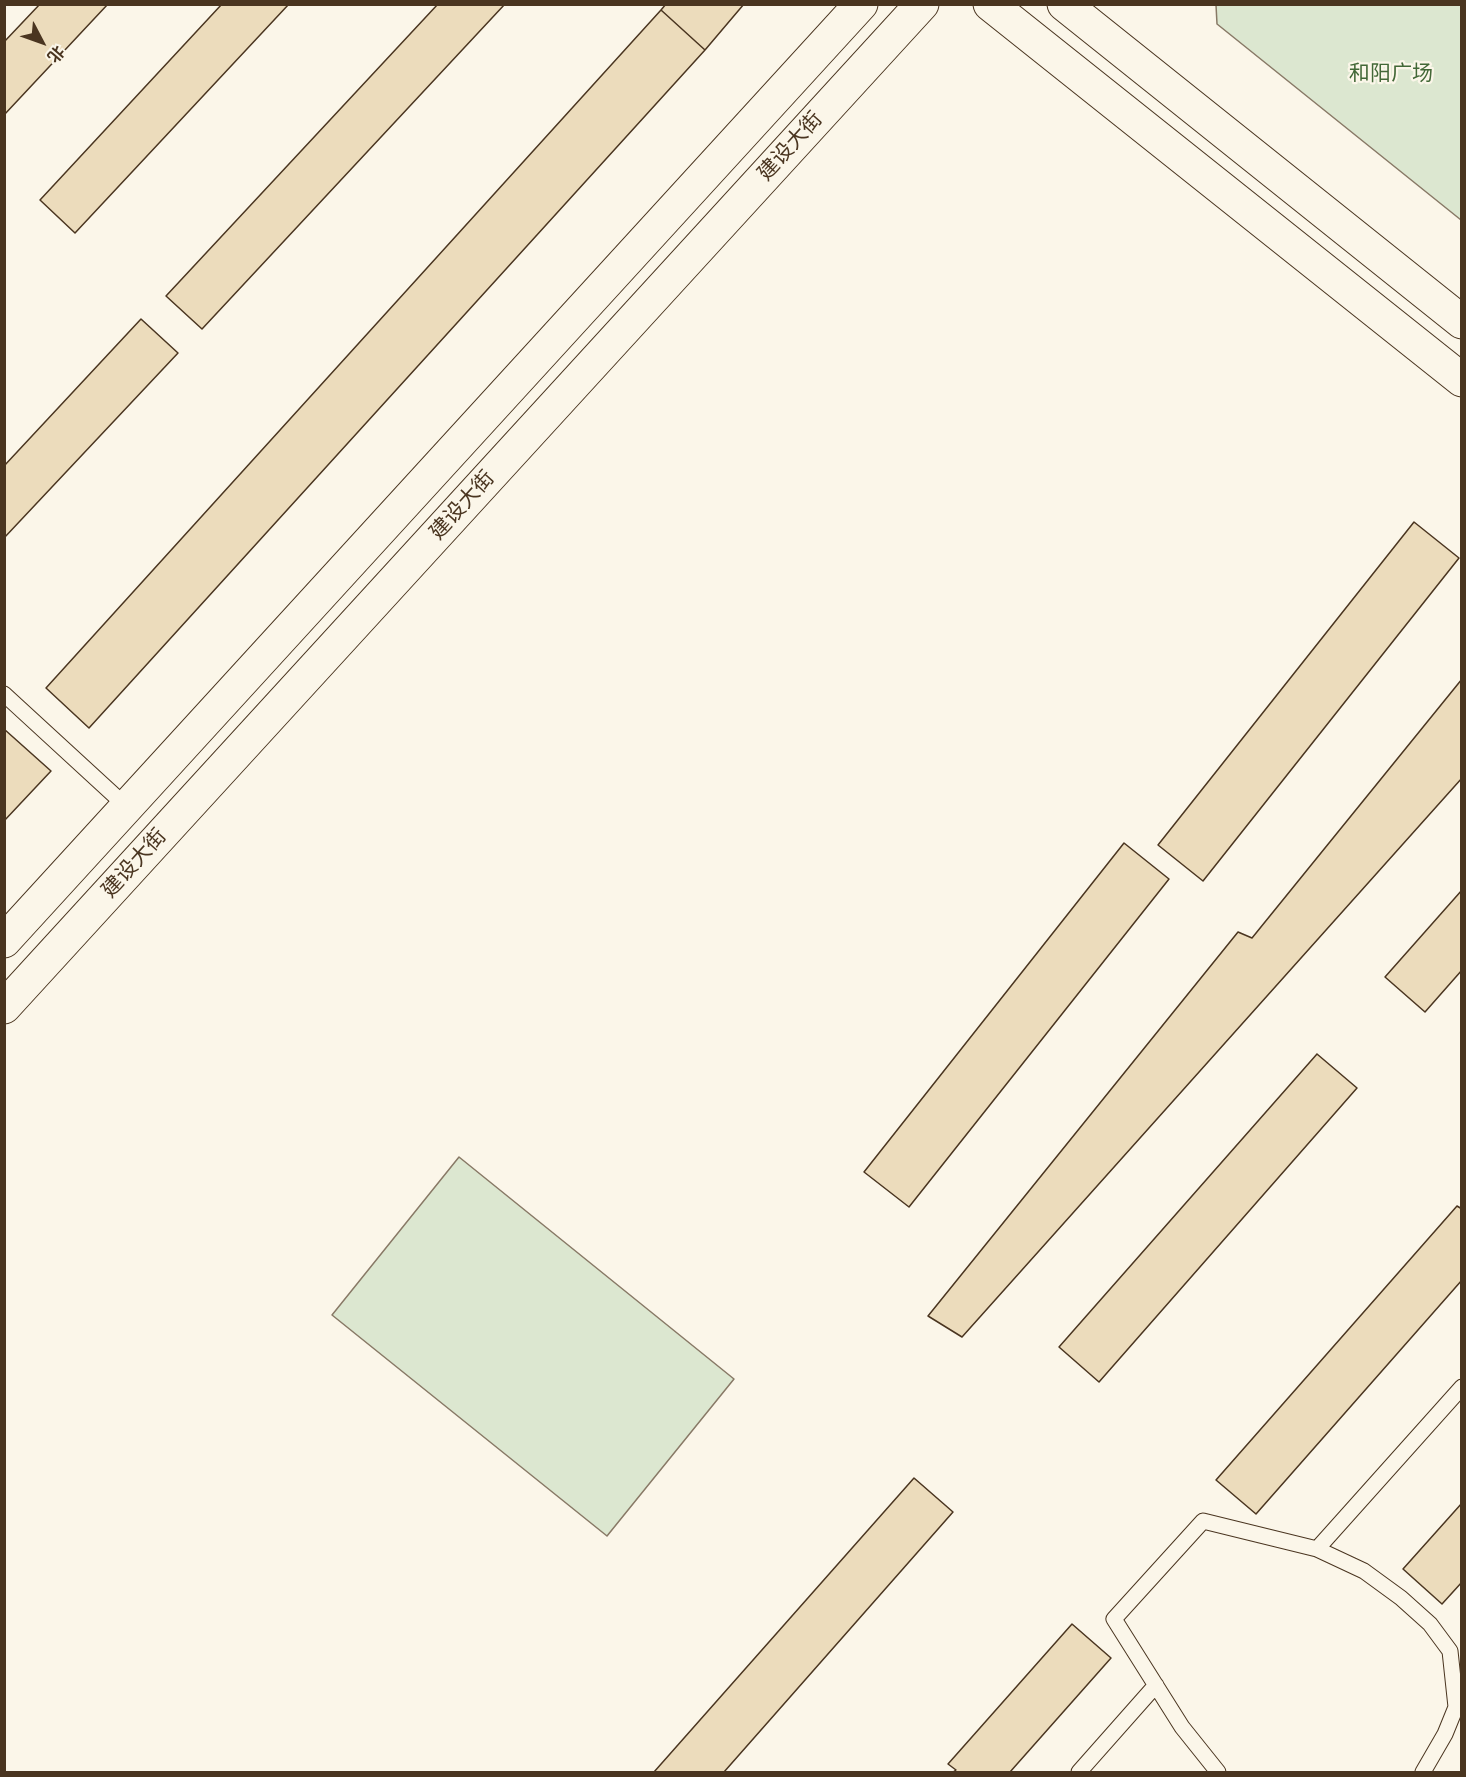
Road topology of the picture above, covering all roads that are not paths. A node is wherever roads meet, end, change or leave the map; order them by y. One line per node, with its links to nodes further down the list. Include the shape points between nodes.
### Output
1 (861, 4): 8 (street, 建设大街)
2 (922, 4): 10 (street, 建设大街)
3 (990, 4): 6 (street)
4 (1064, 4): 5 (street)
5 (1461, 322)
6 (1461, 380)
7 (4, 694): 8 (lane)
8 (127, 807): 9 (street, 建设大街)
9 (4, 941)
10 (4, 1007)
11 (1461, 1388): 12 (lane)
12 (1317, 1549): 13 (lane, via 1203,1521 1114,1619); 16 (lane, via 1364,1571 1401,1599 1430,1624 1450,1652 1456,1707)
13 (1156, 1685): 14 (lane); 15 (lane)
14 (1079, 1773)
15 (1218, 1773)
16 (1423, 1773)

